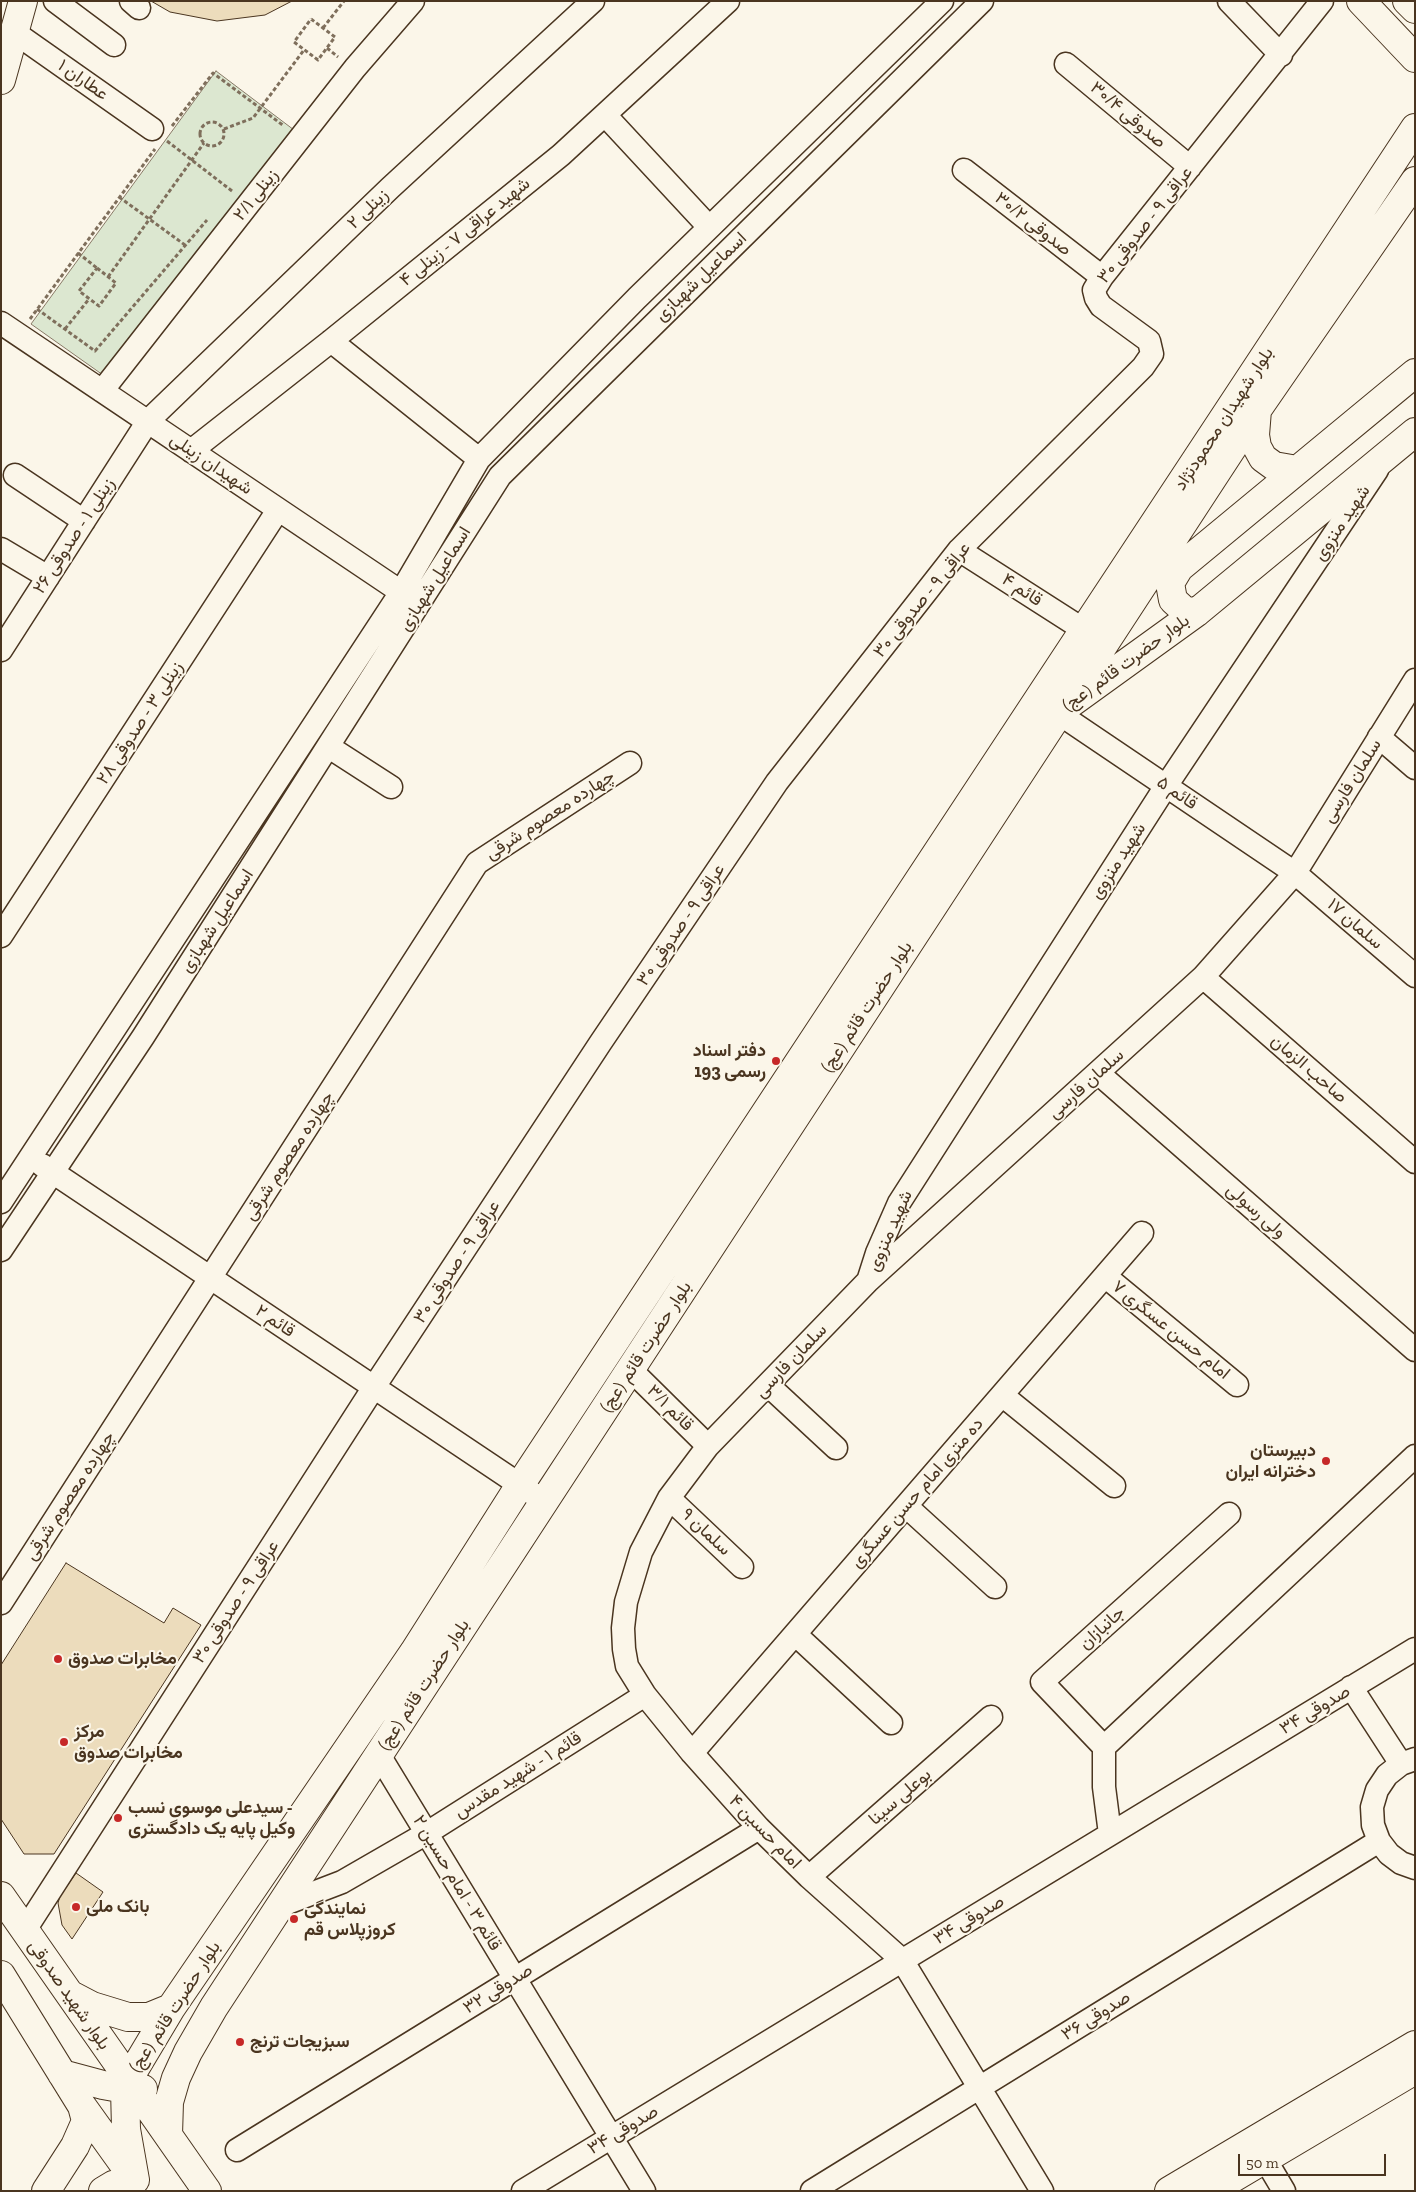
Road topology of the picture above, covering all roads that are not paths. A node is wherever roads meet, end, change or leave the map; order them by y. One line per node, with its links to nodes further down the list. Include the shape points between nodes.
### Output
1 (22, 1): 13 (main road)
2 (55, 1): 14 (street)
3 (413, 1): 30 (street, زینلی ۲/۱, via 355,68)
4 (593, 1): 32 (street, زینلی ۲, via 390,188)
5 (728, 1): 19 (street, شهید عراقی ۷ - زینلی ۴)
6 (942, 1): 25 (street, اسماعیل شهبازی)
7 (982, 1): 45 (street, اسماعیل شهبازی, via 500,476)
8 (1229, 1): 15 (street)
9 (1322, 1): 15 (street, عراقی ۹ - صدوقی ۳۰)
10 (1361, 1): 16 (main road)
11 (1407, 1): 12 (main road)
12 (1415, 9)
13 (14, 32): 18 (main road); 21 (street, عطاران ۱)
14 (114, 45)
15 (1281, 55): 22 (street, عراقی ۹ - صدوقی ۳۰)
16 (1415, 58)
17 (1066, 64): 22 (street, صدوقی ۳۰/۴)
18 (1, 80)
19 (605, 115): 25 (street); 28 (street, شهید عراقی ۷ - زینلی ۴, via 561,155)
20 (1415, 128): 47 (main road, بلوار شهیدان محمودنژاد)
21 (160, 136)
22 (1190, 167): 26 (street, عراقی ۹ - صدوقی ۳۰)
23 (964, 170): 26 (street, صدوقی ۳۰/۲)
24 (1415, 181): 31 (main road, بلوار شهیدان محمودنژاد)
25 (709, 228): 36 (street, اسماعیل شهبازی)
26 (1102, 277): 42 (street, عراقی ۹ - صدوقی ۳۰, via 1094,290 1101,306 1148,341 1152,354 1143,367)
27 (10, 329): 30 (street, شهیدان زینلی)
28 (331, 341): 34 (street, شهید عراقی ۷ - زینلی ۴); 36 (street)
29 (1415, 372): 37 (main road, بلوار حضرت قائم (عج))
30 (102, 391): 32 (street, شهیدان زینلی)
31 (1257, 410): 37 (main road, via 1255,435 1263,458 1274,466); 50 (main road, بلوار شهیدان محمودنژاد)
32 (148, 421): 34 (street, شهیدان زینلی); 40 (street, زینلی ۱ - صدوقی ۲۶)
33 (1415, 432): 35 (main road, بلوار حضرت قائم (عج))
34 (191, 451): 39 (street, شهیدان زینلی)
35 (1389, 453): 46 (main road, بلوار حضرت قائم (عج)); 55 (street, شهید منزوی)
36 (479, 459): 44 (street, اسماعیل شهبازی)
37 (1297, 470): 46 (main road, بلوار حضرت قائم (عج), via 1179,568 1170,583 1173,600 1185,611)
38 (15, 475): 40 (street)
39 (278, 510): 44 (street, شهیدان زینلی); 58 (street, زینلی ۳ - صدوقی ۲۸)
40 (84, 521): 43 (street, زینلی ۱ - صدوقی ۲۶)
41 (1, 549): 43 (street)
42 (960, 550): 47 (street, قائم ۴); 75 (street, عراقی ۹ - صدوقی ۳۰, via 777,782)
43 (48, 577): 48 (street, زینلی ۱ - صدوقی ۲۶)
44 (400, 592): 45 (street, شهیدان زینلی); 62 (street, اسماعیل شهبازی)
45 (420, 604): 52 (street, اسماعیل شهبازی)
46 (1196, 612): 50 (main road, بلوار حضرت قائم (عج))
47 (1084, 630): 50 (main road, بلوار شهیدان محمودنژاد)
48 (5, 636)
49 (1415, 680): 51 (street, سلمان فارسی)
50 (1045, 711): 55 (street, قائم ۵); 72 (main road, بلوار حضرت قائم (عج)); 80 (main road, بلوار حضرت قائم (عج))
51 (1379, 737): 54 (street); 57 (street, سلمان فارسی)
52 (329, 747): 56 (street); 64 (street, اسماعیل شهبازی)
53 (630, 763): 69 (street, چهارده معصوم شرقی, via 477,863)
54 (1415, 768)
55 (1166, 786): 57 (street, قائم ۵); 70 (street, شهید منزوی, via 899,1203)
56 (391, 787)
57 (1295, 873): 59 (street, سلمان ۱۷); 60 (street, سلمان فارسی)
58 (1, 936)
59 (1415, 976)
60 (1203, 977): 61 (street, سلمان فارسی); 63 (street, صاحب الزمان)
61 (1098, 1073): 70 (street, سلمان فارسی); 71 (street, ولی رسولی)
62 (31, 1157): 64 (street, قائم ۲); 65 (street, اسماعیل شهبازی)
63 (1415, 1162)
64 (53, 1172): 67 (street, اسماعیل شهبازی); 69 (street, قائم ۲)
65 (1, 1202)
66 (1142, 1233): 68 (street, ده متری امام حسن عسگری)
67 (1, 1250)
68 (1105, 1276): 73 (street, امام حسن عسگری ۷); 76 (street, ده متری امام حسن عسگری)
69 (210, 1277): 75 (street, قائم ۲); 88 (street, چهارده معصوم شرقی)
70 (868, 1281): 74 (street, سلمان فارسی)
71 (1415, 1350)
72 (631, 1370): 77 (street, قائم ۳/۱); 83 (main road, بلوار حضرت قائم (عج))
73 (1237, 1384)
74 (768, 1385): 77 (street, سلمان فارسی); 78 (street)
75 (374, 1387): 80 (street, قائم ۲); 107 (street, عراقی ۹ - صدوقی ۳۰)
76 (1002, 1395): 81 (street); 84 (street, ده متری امام حسن عسگری)
77 (708, 1446): 82 (street, امام حسین ۴)
78 (836, 1448)
79 (1415, 1456): 95 (street)
80 (520, 1485): 83 (street, قائم ۲); 112 (main road, بلوار حضرت قائم (عج), via 414,1652)
81 (1114, 1486)
82 (670, 1498): 86 (street, سلمان ۹); 92 (street, امام حسین ۴, via 641,1552 626,1602 624,1649 628,1666)
83 (544, 1501): 97 (main road, بلوار حضرت قائم (عج))
84 (906, 1506): 87 (street); 89 (street, ده متری امام حسن عسگری)
85 (1229, 1514): 95 (street, جانبازان, via 1042,1682)
86 (742, 1566)
87 (995, 1587)
88 (1, 1603)
89 (795, 1634): 94 (street); 96 (street, ده متری امام حسن عسگری)
90 (1415, 1649): 91 (street, صدوقی ۳۴)
91 (1351, 1687): 98 (street); 101 (street, صدوقی ۳۴)
92 (646, 1695): 96 (street, امام حسین ۴); 100 (street, قائم ۱ - شهید مقدس)
93 (991, 1717): 104 (street, بوعلی سینا)
94 (891, 1724)
95 (1104, 1747): 101 (street, via 1104,1787)
96 (692, 1753): 99 (street, امام حسین ۴)
97 (379, 1754): 100 (street, قائم ۳ - امام حسین ۲); 106 (main road, بلوار حضرت قائم (عج))
98 (1408, 1761): 102 (street, via 1387,1775 1377,1790 1372,1807 1373,1825)
99 (759, 1828): 104 (street, امام حسین ۴); 110 (street, صدوقی ۳۲)
100 (427, 1833): 106 (street, قائم ۱ - شهید مقدس, via 342,1882); 110 (street, قائم ۳ - امام حسین ۲)
101 (1110, 1834): 108 (street, صدوقی ۳۴)
102 (1379, 1842): 103 (street, via 1389,1854); 118 (street, صدوقی ۳۶)
103 (1415, 1868)
104 (809, 1877): 108 (street, امام حسین ۴)
105 (1, 1896): 107 (main road, بلوار شهید صدوقی)
106 (282, 1905): 116 (main road, بلوار حضرت قائم (عج), via 214,2007)
107 (25, 1930): 111 (main road, بلوار شهید صدوقی)
108 (902, 1960): 118 (street, امام حسین ۴); 121 (street, صدوقی ۳۴)
109 (1, 1975): 115 (main road)
110 (514, 1978): 121 (street, قائم ۳ - امام حسین ۲); 122 (street, صدوقی ۳۲)
111 (70, 1995): 112 (main road, via 128,2017 149,2017); 117 (main road, بلوار شهید صدوقی)
112 (171, 2008): 117 (main road, بلوار حضرت قائم (عج))
113 (1415, 2045): 132 (main road)
114 (1415, 2070): 123 (main road)
115 (62, 2074): 117 (main road); 119 (main road)
116 (176, 2078): 117 (main road, via 154,2087); 120 (main road, بلوار حضرت قائم (عج), via 169,2102)
117 (130, 2086): 120 (main road, بلوار شهید صدوقی); 124 (main road, via 126,2129)
118 (981, 2087): 130 (street, صدوقی ۳۶); 131 (street, امام حسین ۴)
119 (82, 2106): 124 (main road); 125 (main road, via 86,2121 75,2146)
120 (168, 2134): 127 (main road, بلوار شهید صدوقی)
121 (612, 2137): 128 (street, صدوقی ۳۴); 129 (street, قائم ۳ - امام حسین ۲)
122 (237, 2150)
123 (1265, 2159): 133 (main road); 134 (street)
124 (139, 2185): 126 (main road, via 113,2185)
125 (46, 2191)
126 (103, 2191)
127 (207, 2191)
128 (523, 2191)
129 (644, 2191)
130 (812, 2191)
131 (1042, 2191)
132 (1169, 2191)
133 (1211, 2191)
134 (1284, 2191)

